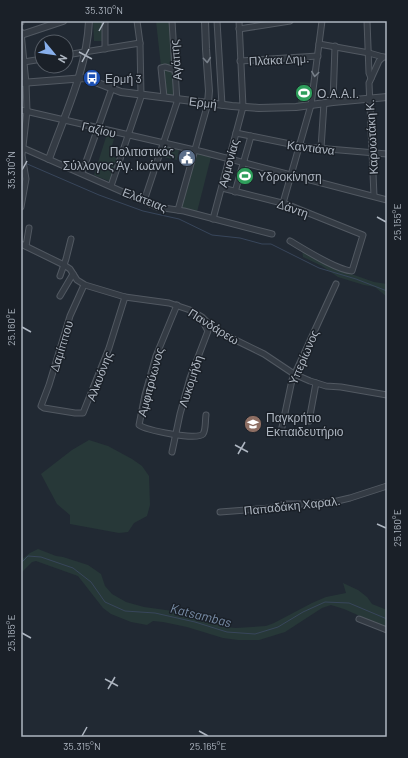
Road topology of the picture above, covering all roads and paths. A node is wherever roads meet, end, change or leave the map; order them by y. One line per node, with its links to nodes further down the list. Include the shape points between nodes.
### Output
1 (63, 21): 14 (street)
2 (89, 21): 19 (street)
3 (105, 21): 18 (street)
4 (137, 21): 15 (street)
5 (172, 21): 27 (street, Αγάπης)
6 (205, 21): 38 (street, one-way to 38)
7 (217, 21): 40 (street)
8 (239, 21): 13 (street, Αρμονίας)
9 (290, 21): 12 (street)
10 (322, 21): 16 (street)
11 (368, 21): 20 (street, Καρυωτάκη Κ.)
12 (282, 22): 13 (street)
13 (239, 29): 25 (street, Αρμονίας)
14 (21, 34): 26 (street)
15 (140, 44): 18 (street); 32 (street)
16 (319, 44): 17 (street); 22 (street)
17 (335, 46): 20 (street); 37 (street)
18 (105, 49): 19 (street)
19 (86, 52): 21 (street); 28 (street)
20 (369, 53): 23 (street); 29 (street, Καρυωτάκη Κ.)
21 (74, 54)
22 (318, 56): 25 (street, Πλάκα Δημ.); 41 (street, one-way to 41)
23 (385, 57): 29 (street, Καρυωτάκη Κ., via 378,62)
24 (34, 60): 26 (street)
25 (240, 61): 42 (street, Αρμονίας)
26 (24, 62): 30 (street)
27 (176, 70): 34 (street, via 162,67); 36 (street, Αγάπης)
28 (78, 78): 30 (street, Ερμή); 31 (street, Ερμή); 45 (street)
29 (371, 78): 35 (street, Καρυωτάκη Κ.)
30 (23, 83): 44 (street)
31 (112, 88): 32 (street, Ερμή, via 120,92); 46 (street)
32 (141, 95): 34 (street, Ερμή); 48 (street)
33 (387, 97): 35 (street, Ερμή)
34 (164, 98): 36 (street, Ερμή)
35 (370, 98): 37 (street, Ερμή); 55 (street, Καρυωτάκη Κ.)
36 (178, 99): 38 (street, Ερμή); 50 (street)
37 (333, 102): 39 (street, Ερμή)
38 (208, 103): 40 (street, Ερμή); 54 (street)
39 (324, 103): 41 (street, Ερμή); 53 (street)
40 (222, 105): 42 (street, Ερμή)
41 (311, 105): 42 (street, Ερμή, via 285,108); 52 (street)
42 (243, 107): 47 (street, Αρμονίας)
43 (21, 110): 44 (street, Γαζίου)
44 (27, 110): 45 (street, Γαζίου); 51 (street)
45 (63, 120): 46 (street, Γαζίου); 57 (street)
46 (98, 128): 48 (street, Γαζίου); 61 (street)
47 (236, 133): 49 (street, Καντιάνα); 58 (street, Αρμονίας)
48 (128, 136): 50 (street, Γαζίου); 64 (street)
49 (251, 136): 52 (street, Καντιάνα); 59 (street)
50 (164, 143): 54 (street, Γαζίου); 69 (street)
51 (22, 145): 57 (street, Ελάτειας); 60 (street)
52 (300, 146): 53 (street, Καντιάνα); 62 (street)
53 (321, 148): 55 (street, Καντιάνα)
54 (195, 151): 58 (street, Γαζίου); 72 (street)
55 (372, 153): 56 (street, Καντιάνα); 67 (street, Καρυωτάκη Κ.)
56 (387, 154)
57 (49, 159): 61 (street, Ελάτειας)
58 (229, 159): 59 (street, Γαζίου); 65 (street, Αρμονίας)
59 (244, 162): 62 (street, Γαζίου); 66 (street)
60 (22, 168): 63 (street, via 26,178)
61 (82, 173): 64 (street, Ελάτειας)
62 (291, 174): 67 (street, Γαζίου); 70 (street)
63 (23, 184): 71 (street)
64 (111, 186): 69 (street, Ελάτειας)
65 (222, 188): 66 (street, Δάντη); 73 (street, Αρμονίας)
66 (235, 192): 70 (street, Δάντη)
67 (374, 196): 68 (street, Γαζίου)
68 (387, 200)
69 (144, 201): 72 (street, Ελάτειας, via 160,208)
70 (283, 203): 77 (street, Δάντη, via 363,235 352,271 339,267)
71 (21, 207)
72 (178, 210): 73 (street, Ελάτειας)
73 (214, 219): 75 (street, Ελάτειας)
74 (28, 228): 78 (street)
75 (272, 234)
76 (71, 238): 79 (street)
77 (290, 241)
78 (24, 245): 79 (street, Πανδάρεω)
79 (64, 265): 80 (street, Πανδάρεω); 81 (street)
80 (73, 274): 83 (street, Πανδάρεω); 84 (street)
81 (60, 276)
82 (336, 284): 88 (street, Υπερίωνος)
83 (84, 285): 85 (street, Πανδάρεω); 91 (street, Δαμίππου, via 71,313)
84 (60, 296)
85 (125, 297): 86 (street, Πανδάρεω); 91 (street, Αλκυόνης, via 110,348 84,413)
86 (177, 305): 87 (street, Πανδάρεω); 95 (street, Αμφιτρύωνος, via 156,356 139,423 141,426)
87 (198, 315): 88 (street, Πανδάρεω, via 215,330 264,354); 95 (street, Λυκομήδη, via 208,331 190,378)
88 (294, 374): 89 (street, Πανδάρεω); 94 (street, Υπερίωνος)
89 (316, 383): 90 (street, Πανδάρεω); 93 (street)
90 (387, 395)
91 (42, 407)
92 (206, 415): 95 (street, via 202,435 190,437)
93 (309, 422)
94 (281, 432)
95 (176, 434): 96 (street, Λυκομήδη)
96 (172, 452)
97 (387, 486): 98 (street, Παπαδάκη Χαραλ., via 333,502 286,504 271,508)
98 (220, 512)
99 (359, 619): 100 (street)
100 (387, 630)

